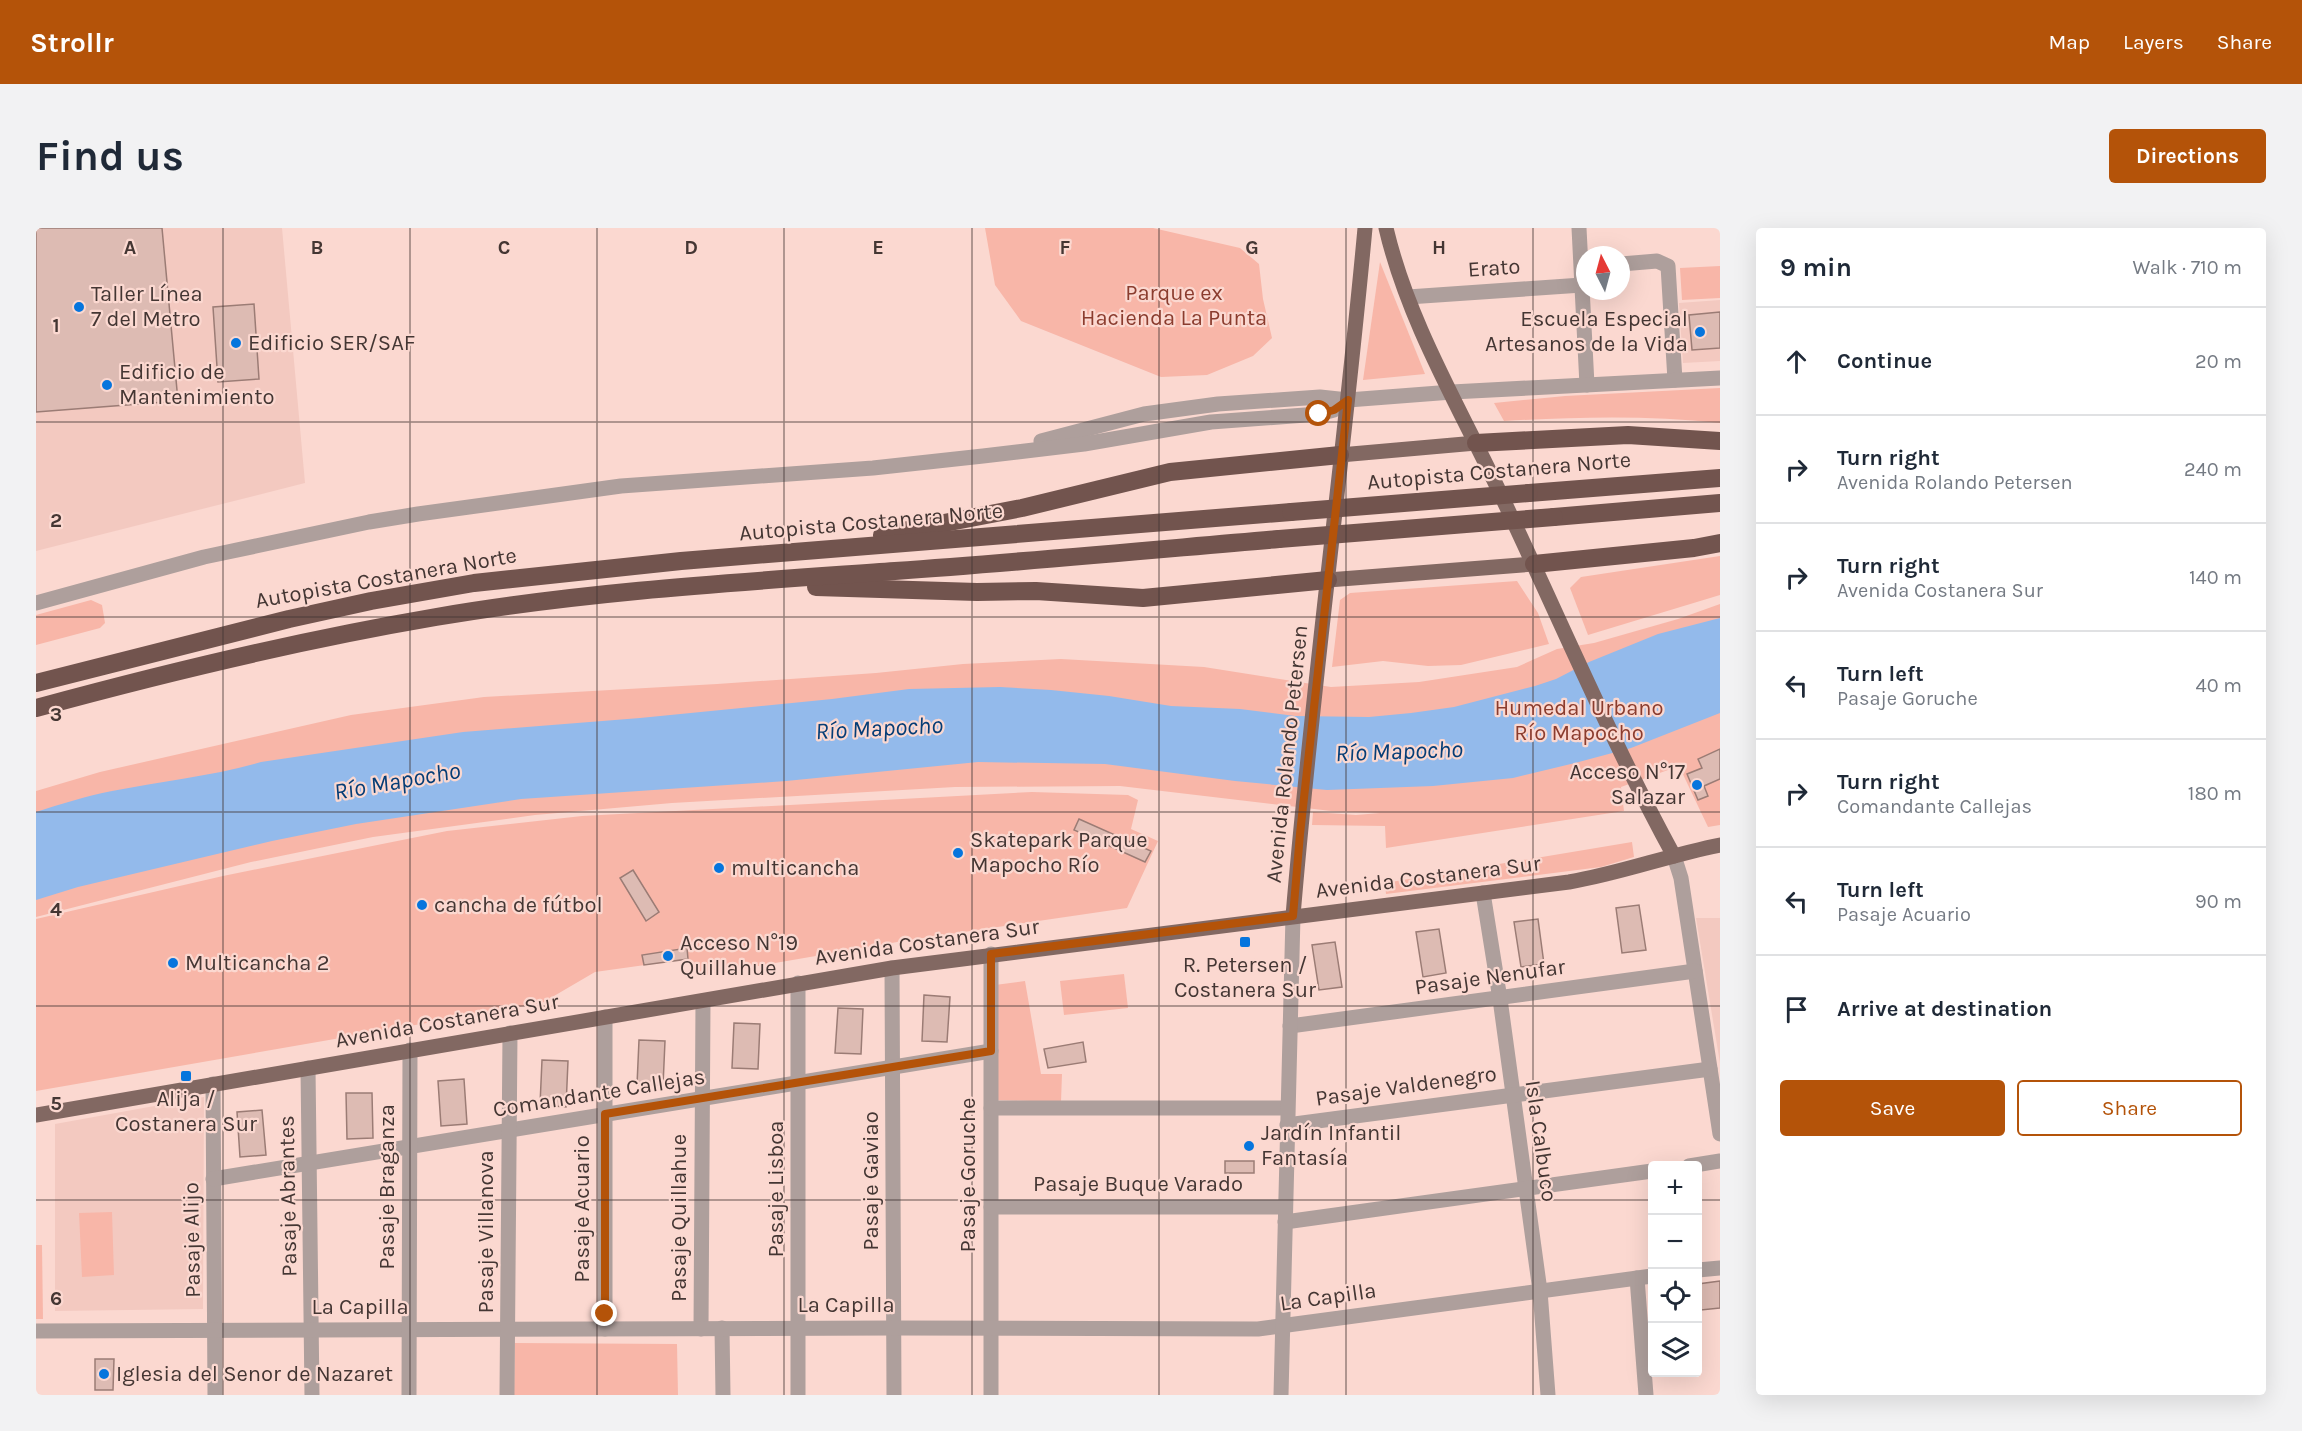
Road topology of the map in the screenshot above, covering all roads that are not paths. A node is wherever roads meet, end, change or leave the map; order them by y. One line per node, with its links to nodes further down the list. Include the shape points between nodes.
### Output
1 (1365, 228): 13 (main road, Avenida Rolando Petersen)
2 (1386, 228): 7 (main road)
3 (1579, 228): 4 (street)
4 (1581, 246)
5 (1630, 263): 10 (street, via 1666,264)
6 (1576, 285): 7 (street, Erato)
7 (1408, 297): 12 (main road)
8 (1583, 300): 11 (street)
9 (1720, 378): 10 (street)
10 (1675, 380): 11 (street)
11 (1587, 385): 12 (street)
12 (1452, 392): 13 (street); 15 (main road)
13 (1348, 400): 16 (main road, Avenida Rolando Petersen); 24 (street, via 1319,414 1211,422 1084,444 873,468 621,486 379,520 204,557)
14 (1720, 441): 15 (highway, via 1628,435)
15 (1476, 443): 16 (main road); 21 (main road)
16 (1340, 454): 20 (highway, via 1170,472 977,517); 22 (main road, Avenida Rolando Petersen)
17 (1720, 478): 20 (highway, Autopista Costanera Norte, bridge)
18 (1720, 503): 23 (highway, Autopista Costanera Norte, bridge)
19 (1720, 543): 21 (highway)
20 (765, 555): 25 (highway, Autopista Costanera Norte, via 541,575 422,592 278,621)
21 (1534, 564): 22 (main road); 28 (main road)
22 (1328, 580): 23 (highway, via 1143,598); 30 (main road, Avenida Rolando Petersen)
23 (749, 581): 26 (highway, Autopista Costanera Norte, via 436,616 299,643)
24 (36, 603)
25 (36, 683)
26 (36, 708)
27 (1720, 845): 28 (main road, Avenida Costanera Sur)
28 (1674, 856): 29 (main road, Avenida Costanera Sur, via 1593,878); 33 (street)
29 (1483, 893): 30 (main road, Avenida Costanera Sur); 35 (street, Isla Calbuco)
30 (1293, 916): 31 (main road, Avenida Costanera Sur); 38 (street, Avenida Rolando Petersen)
31 (991, 954): 32 (main road, Avenida Costanera Sur); 41 (street, Pasaje Goruche)
32 (892, 968): 34 (main road, Avenida Costanera Sur); 42 (street, Pasaje Gaviao)
33 (1695, 971): 35 (street, Pasaje Nenufar); 44 (street)
34 (798, 984): 36 (main road, Avenida Costanera Sur); 45 (street, Pasaje Lisboa)
35 (1500, 999): 38 (street, Pasaje Nenufar); 47 (street, Isla Calbuco)
36 (703, 1000): 37 (main road, Avenida Costanera Sur); 48 (street, Pasaje Quillahue)
37 (605, 1017): 39 (main road, Avenida Costanera Sur); 51 (street, Pasaje Acuario)
38 (1290, 1026): 50 (street, Avenida Rolando Petersen)
39 (510, 1033): 40 (main road, Avenida Costanera Sur); 54 (street, Pasaje Villanova)
40 (410, 1050): 43 (main road, Avenida Costanera Sur); 56 (street, Pasaje Braganza)
41 (991, 1051): 42 (street, Comandante Callejas); 49 (street, Pasaje Goruche)
42 (894, 1067): 45 (street, Comandante Callejas); 73 (street, Pasaje Gaviao)
43 (308, 1068): 46 (main road, Avenida Costanera Sur); 58 (street, Pasaje Abrantes)
44 (1710, 1069): 47 (street, Pasaje Valdenegro); 55 (street)
45 (799, 1083): 48 (street, Comandante Callejas); 72 (street, Pasaje Lisboa)
46 (213, 1084): 52 (main road, Avenida Costanera Sur); 61 (street, Pasaje Alijo)
47 (1512, 1095): 53 (street, Pasaje Valdenegro); 62 (street, Isla Calbuco)
48 (702, 1099): 51 (street, Comandante Callejas); 77 (street, Pasaje Quillahue)
49 (991, 1108): 50 (street, Pasaje Valdenegro); 63 (street, Pasaje Goruche)
50 (1287, 1108): 53 (street, Avenida Rolando Petersen)
51 (605, 1114): 54 (street, Comandante Callejas); 76 (street, Pasaje Acuario)
52 (36, 1115)
53 (1287, 1125): 64 (street, Avenida Rolando Petersen)
54 (509, 1130): 56 (street, Comandante Callejas); 75 (street, Pasaje Villanova)
55 (1720, 1134)
56 (409, 1147): 58 (street, Comandante Callejas); 80 (street, Pasaje Braganza)
57 (1720, 1161): 59 (street)
58 (311, 1163): 61 (street, Comandante Callejas); 79 (street, Pasaje Abrantes)
59 (1702, 1164)
60 (1648, 1172): 62 (street, Pasaje Buque Varado)
61 (213, 1179): 78 (street, Pasaje Alijo)
62 (1525, 1189): 64 (street, Pasaje Buque Varado); 69 (street, Isla Calbuco)
63 (991, 1207): 64 (street, Pasaje Buque Varado); 74 (street, Pasaje Goruche)
64 (1285, 1215): 70 (street, Avenida Rolando Petersen)
65 (1720, 1268): 66 (street)
66 (1702, 1270)
67 (1648, 1277): 68 (street, La Capilla)
68 (1637, 1278): 69 (street, La Capilla); 92 (street)
69 (1540, 1291): 70 (street, La Capilla); 91 (street, Isla Calbuco)
70 (1283, 1326): 74 (street, La Capilla); 90 (street, Avenida Rolando Petersen)
71 (722, 1328): 72 (street, La Capilla); 77 (street, La Capilla); 86 (street)
72 (798, 1328): 73 (street, La Capilla); 87 (street, Pasaje Lisboa)
73 (894, 1328): 74 (street, La Capilla); 88 (street, Pasaje Gaviao)
74 (991, 1328): 89 (street, Pasaje Goruche)
75 (508, 1329): 76 (street, La Capilla); 80 (street, La Capilla); 85 (street, Pasaje Villanova)
76 (605, 1329): 77 (street, La Capilla)
77 (701, 1329)
78 (215, 1330): 79 (street, La Capilla); 81 (street, La Capilla); 82 (street, Pasaje Alijo)
79 (312, 1330): 80 (street, La Capilla); 83 (street, Pasaje Abrantes)
80 (409, 1330): 84 (street, Pasaje Braganza)
81 (36, 1331)
82 (215, 1395)
83 (312, 1395)
84 (409, 1395)
85 (507, 1395)
86 (723, 1395)
87 (798, 1395)
88 (894, 1395)
89 (991, 1395)
90 (1281, 1395)
91 (1548, 1395)
92 (1646, 1395)

